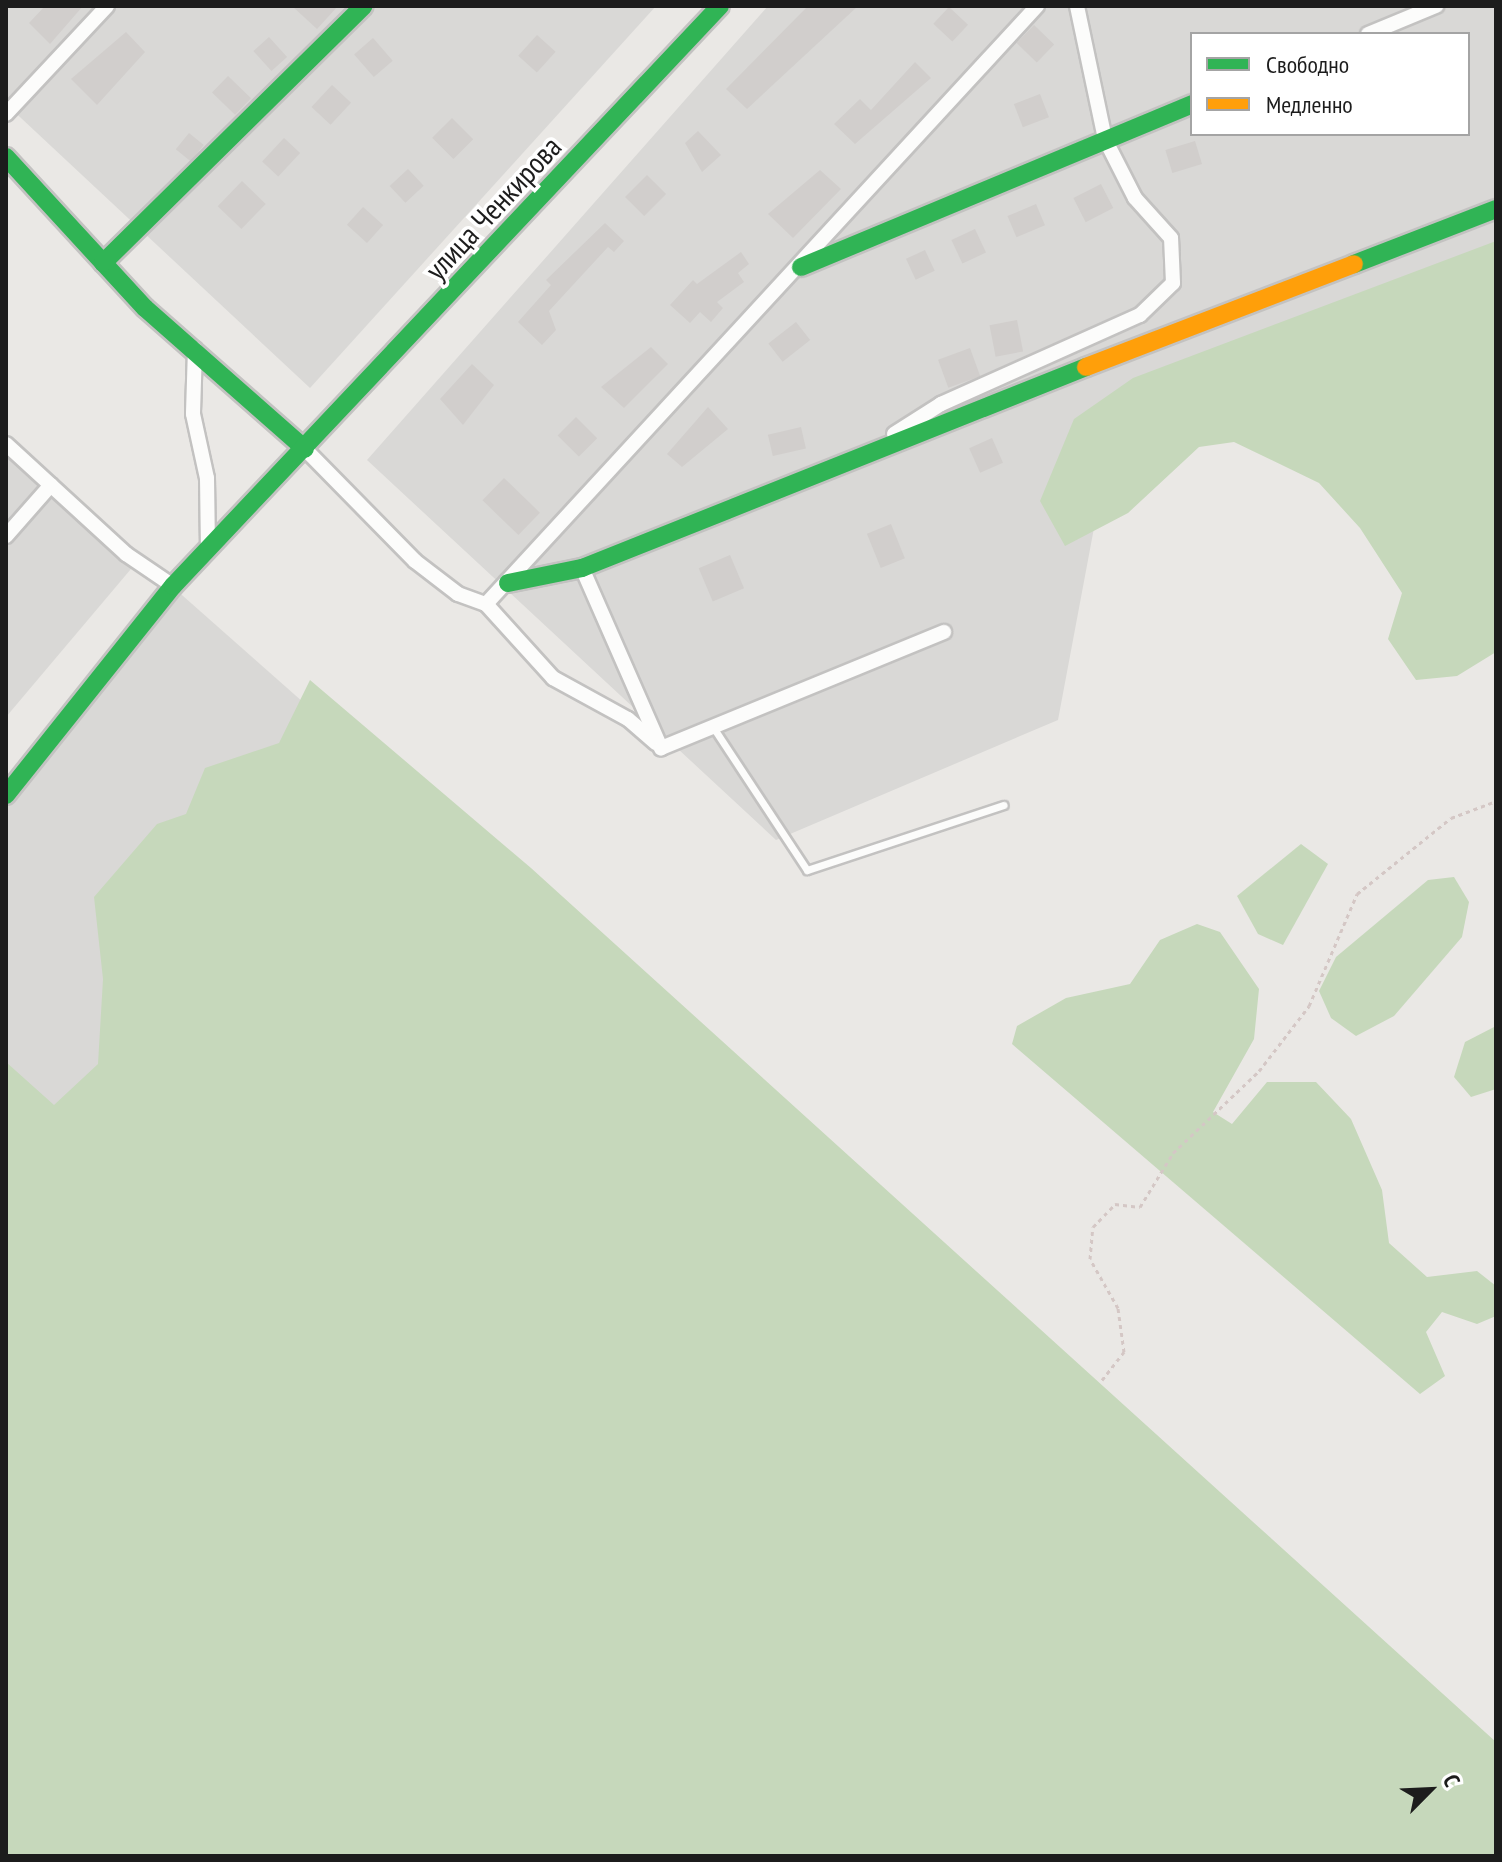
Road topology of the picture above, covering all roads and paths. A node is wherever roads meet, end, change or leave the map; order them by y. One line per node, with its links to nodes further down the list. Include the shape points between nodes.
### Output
1 (107, 6): 9 (street)
2 (364, 6): 13 (street)
3 (720, 6): 17 (street, улица Ченкирова)
4 (1037, 6): 14 (street)
5 (1077, 6): 10 (street)
6 (1436, 6): 7 (street)
7 (1373, 32)
8 (1190, 105): 10 (street)
9 (6, 114)
10 (1105, 139): 14 (street); 18 (street, via 1135,198 1171,238 1173,283 1161,301 941,404)
11 (6, 157): 13 (street)
12 (1496, 209): 18 (street)
13 (103, 263): 15 (street)
14 (801, 267): 23 (street)
15 (195, 349): 17 (street); 21 (street, via 193,414 207,478)
16 (6, 444): 19 (street)
17 (305, 449): 21 (street, улица Ченкирова); 25 (street, via 415,561 458,594)
18 (866, 451): 22 (street)
19 (51, 485): 20 (street); 24 (street)
20 (6, 536)
21 (208, 549): 24 (street, улица Ченкирова)
22 (582, 568): 23 (street); 28 (street)
23 (508, 583): 25 (street)
24 (173, 586): 29 (street, улица Ченкирова)
25 (486, 604): 28 (street, via 553,678 628,719)
26 (944, 632): 27 (street)
27 (713, 727): 28 (street); 31 (lane, via 807,870)
28 (661, 748)
29 (6, 795)
30 (1496, 801): 32 (path, via 1451,818 1357,894 1309,1006 1259,1071 1173,1153 1140,1207 1115,1204 1093,1227 1090,1259 1118,1308 1124,1352)
31 (1004, 805)
32 (1102, 1380)

